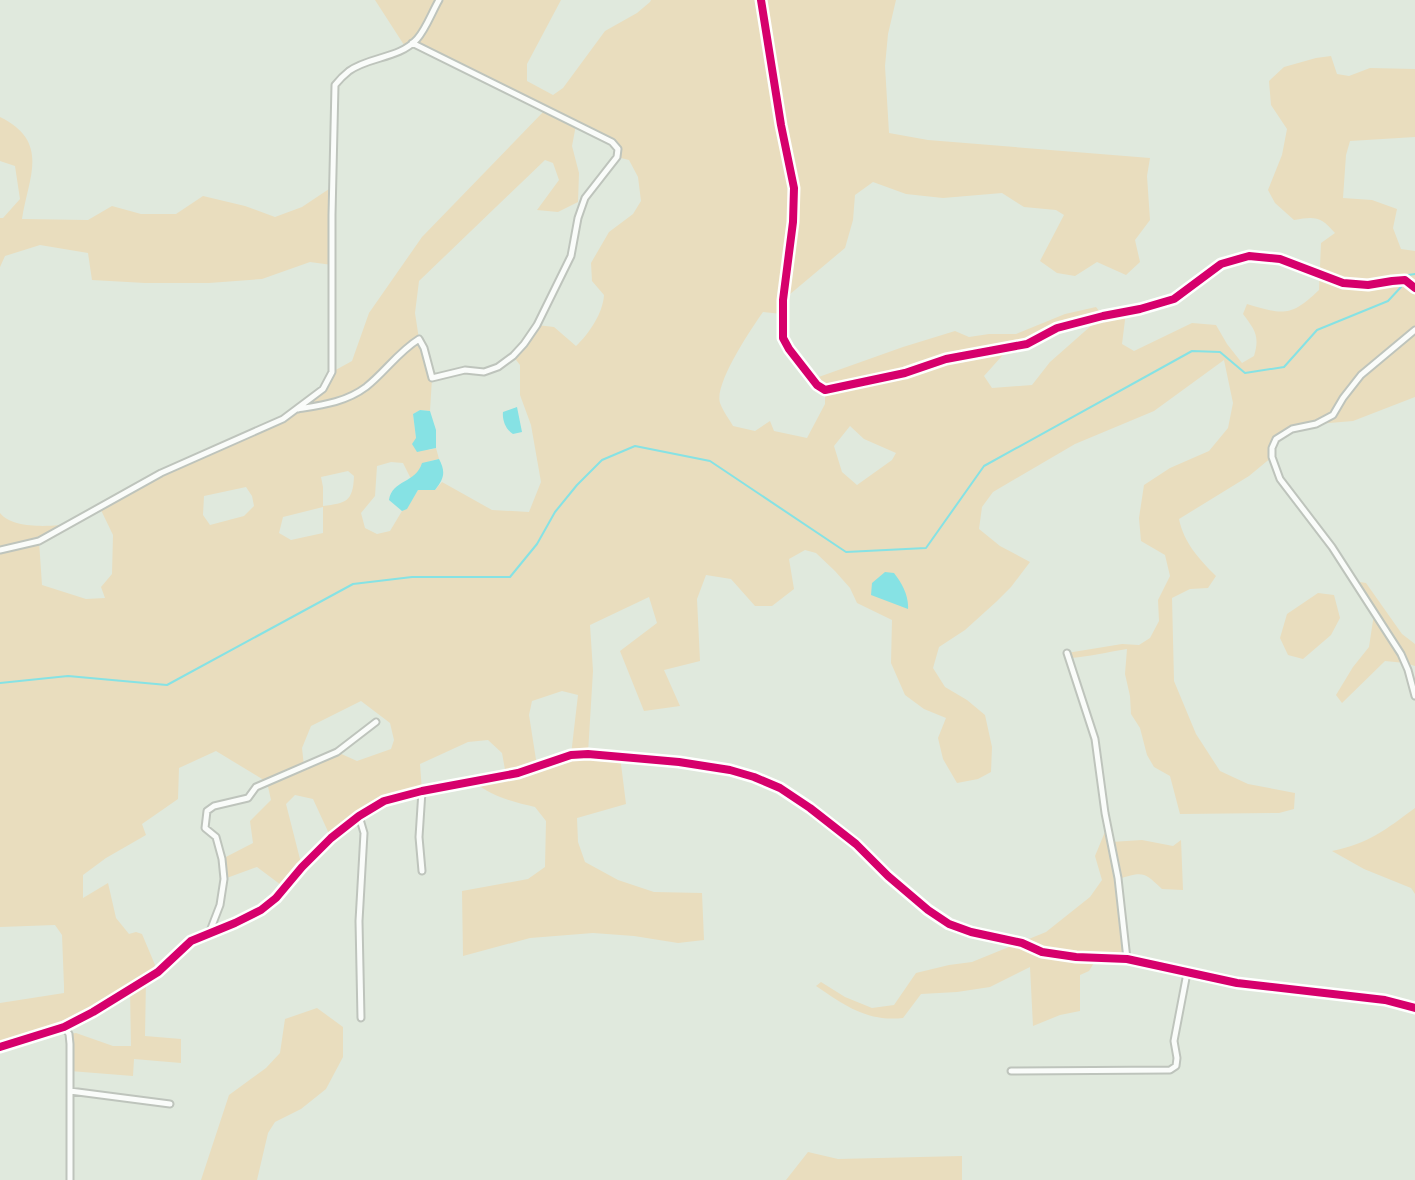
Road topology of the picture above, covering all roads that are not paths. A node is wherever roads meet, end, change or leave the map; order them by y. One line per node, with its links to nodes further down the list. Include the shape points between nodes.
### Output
1 (439, 0): 3 (street)
2 (761, 0): 4 (street, via 794,188 783,338 825,390 1027,344 1057,328 1174,299 1221,264 1249,256 1280,259 1343,283 1405,280)
3 (412, 43): 6 (street, via 357,67 335,85 332,372 323,389); 6 (street, via 612,142 617,157 585,198 571,256 537,325 513,356 484,372 465,370 432,378 419,339 344,400)
4 (1415, 288)
5 (1415, 330): 9 (street, via 1361,375 1333,415 1292,429 1272,448 1280,479 1332,547 1401,654)
6 (296, 409): 7 (street, via 161,473 39,541)
7 (0, 550)
8 (1067, 653): 15 (street, via 1095,739)
9 (1415, 696)
10 (376, 722): 14 (street, via 337,752 256,787 248,798 207,811 205,828 216,837 224,879)
11 (422, 791): 12 (street, via 384,801); 13 (street); 15 (street, via 518,773 571,755 730,770 780,788 810,808 949,924 1042,952)
12 (359, 816): 14 (street, via 261,910); 18 (street, via 364,833)
13 (422, 871)
14 (210, 932): 19 (street, via 191,941 158,972)
15 (1127, 959): 16 (street)
16 (1187, 973): 17 (street); 21 (street, via 1174,1041 1176,1066 1170,1070)
17 (1415, 1008)
18 (361, 1018)
19 (64, 1027): 20 (street); 22 (street, via 69,1034)
20 (0, 1047)
21 (1011, 1071)
22 (70, 1091): 23 (street); 24 (street)
23 (170, 1104)
24 (70, 1180)

